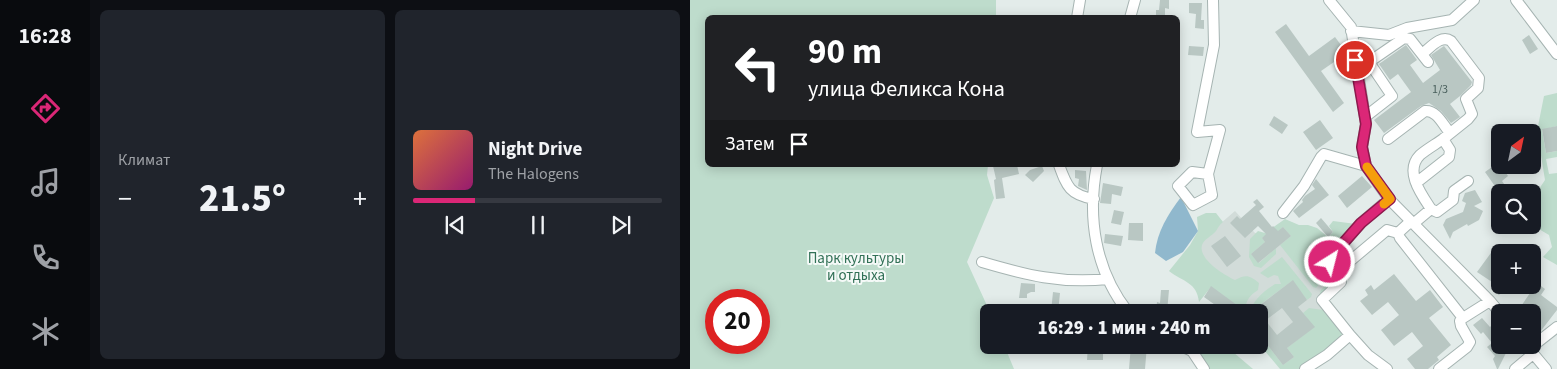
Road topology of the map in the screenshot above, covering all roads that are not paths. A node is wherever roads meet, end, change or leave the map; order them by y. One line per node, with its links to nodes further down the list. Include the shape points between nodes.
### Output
1 (1080, 0): 7 (street)
2 (1135, 0): 8 (street)
3 (1212, 0): 17 (street, via 1214,45 1197,132 1220,130)
4 (1329, 0): 9 (street)
5 (1474, 0): 9 (street, via 1452,20 1407,28 1389,36)
6 (1516, 0): 10 (street)
7 (1078, 15)
8 (1131, 15)
9 (1351, 31): 11 (street)
10 (1557, 54)
11 (1365, 117): 12 (street, via 1392,96 1371,65 1372,60 1407,37 1425,58 1442,39 1447,38 1479,78 1478,88 1466,99 1472,114); 14 (street, via 1362,147)
12 (1446, 136): 13 (street, via 1430,110); 19 (street, via 1419,156 1413,174); 19 (street, via 1449,157)
13 (1388, 139)
14 (1366, 166): 21 (street); 23 (street, via 1324,154)
15 (1059, 167): 20 (street, via 1076,194)
16 (1097, 167): 20 (street)
17 (1208, 174)
18 (1468, 181): 22 (street, via 1454,191 1453,200 1437,212)
19 (1416, 183): 22 (street)
20 (1094, 199): 28 (street, via 1095,242)
21 (1390, 199): 24 (street); 34 (street, via 1361,223 1331,257 1331,267 1341,282 1322,300)
22 (1431, 209): 24 (street)
23 (1283, 213)
24 (1412, 223): 25 (street); 29 (street)
25 (1398, 233): 27 (street, via 1388,230); 32 (street)
26 (982, 262): 28 (street, via 1053,279 1082,282)
27 (1349, 262)
28 (1108, 279): 30 (street)
29 (1490, 301): 31 (street); 32 (street)
30 (1123, 304)
31 (1492, 304)
32 (1463, 318): 42 (street, via 1460,321 1470,342 1468,347)
33 (1557, 327): 35 (street)
34 (1350, 335): 40 (street); 41 (street)
35 (1541, 340)
36 (1194, 354): 39 (street)
37 (1526, 354): 43 (street)
38 (1533, 354): 44 (street)
39 (1204, 369)
40 (1305, 369)
41 (1387, 369)
42 (1439, 369)
43 (1515, 369)
44 (1546, 369)

